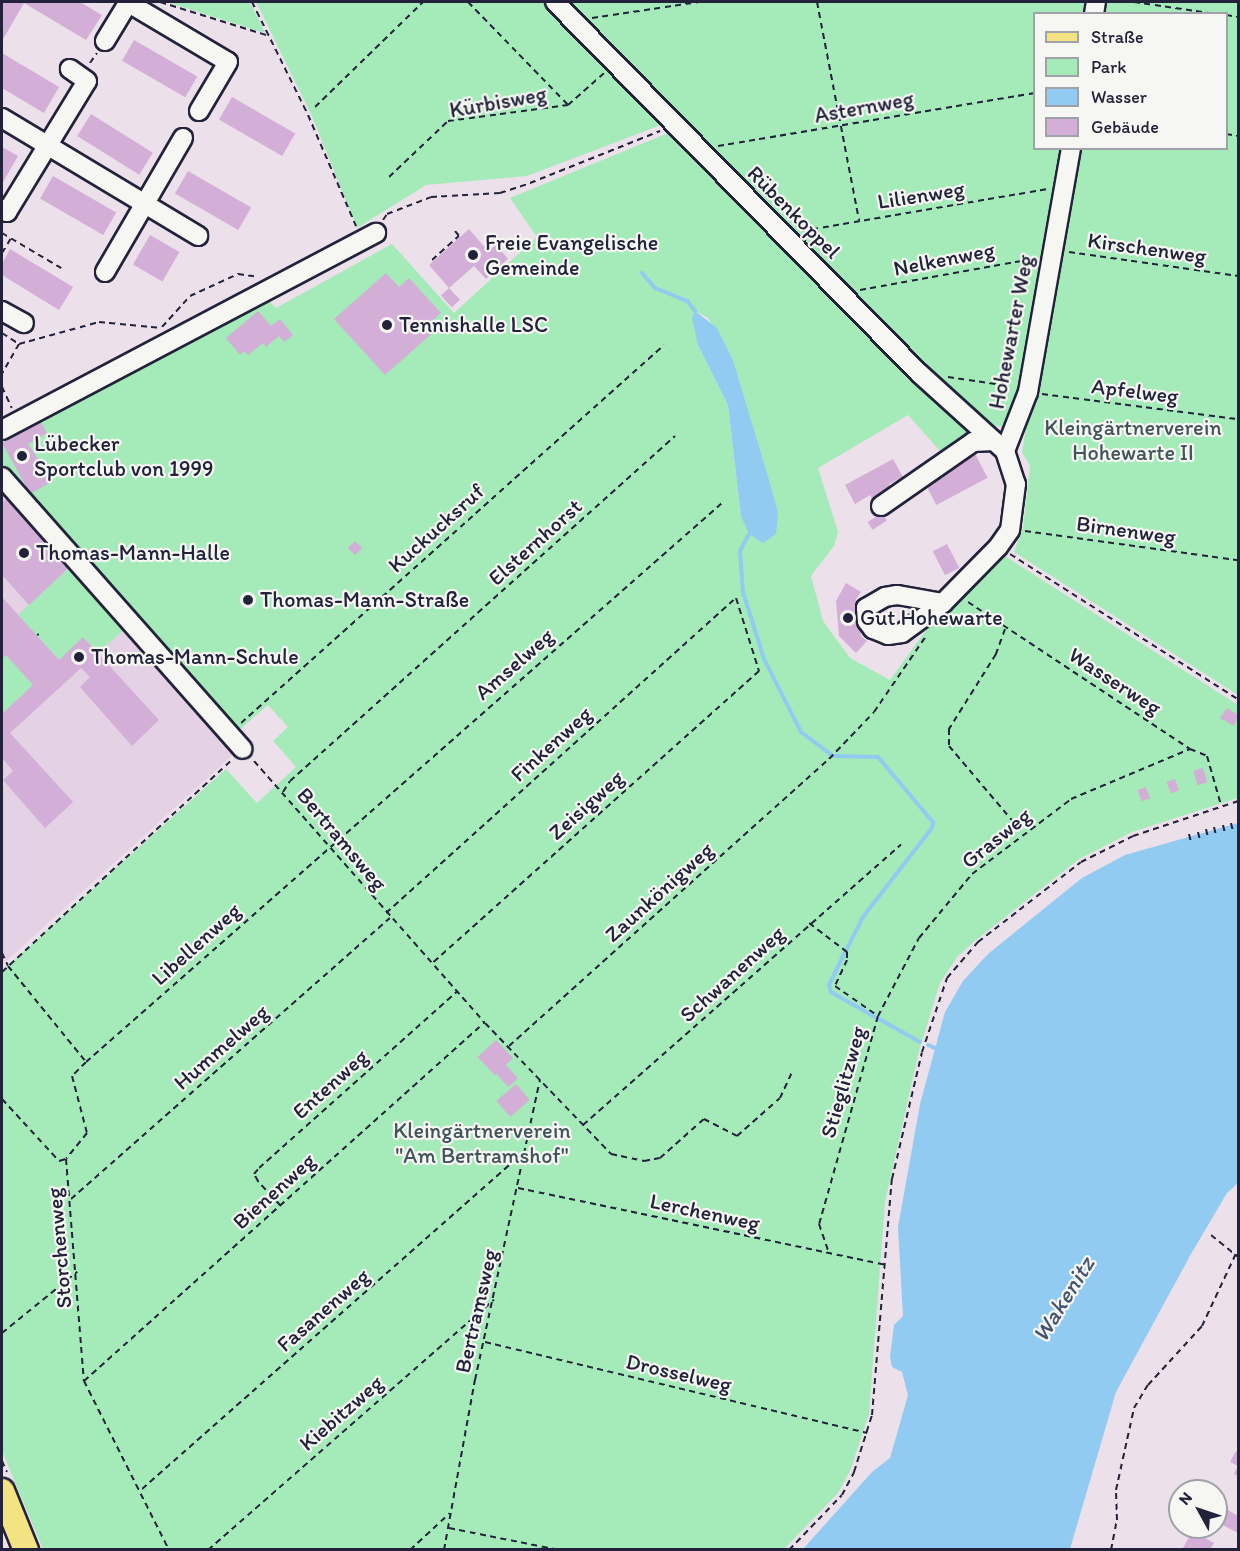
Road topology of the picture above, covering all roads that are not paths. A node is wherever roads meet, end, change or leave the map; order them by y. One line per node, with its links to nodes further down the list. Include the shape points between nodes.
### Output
1 (128, 2): 3 (street); 5 (street, via 228,62)
2 (555, 2): 18 (street, Rübenkoppel, via 919,373)
3 (105, 41)
4 (70, 69): 8 (street, via 87,81)
5 (199, 111)
6 (2, 118): 8 (street)
7 (183, 138): 10 (street)
8 (47, 146): 10 (street); 11 (street, via 7,212)
9 (1071, 150): 18 (street, Hohewarter Weg, via 1028,392)
10 (144, 203): 12 (street); 14 (street)
11 (2, 209)
12 (198, 236)
13 (369, 236): 17 (street, via 271,288 168,332)
14 (105, 272)
15 (2, 311): 16 (street)
16 (24, 323)
17 (2, 430)
18 (999, 446): 20 (street, via 973,442); 21 (street, via 1016,484 1010,530)
19 (2, 477): 22 (street)
20 (882, 506)
21 (943, 603)
22 (243, 749)
23 (2, 1491): 26 (main road)
24 (2, 1534): 25 (main road)
25 (8, 1550)
26 (26, 1550)

